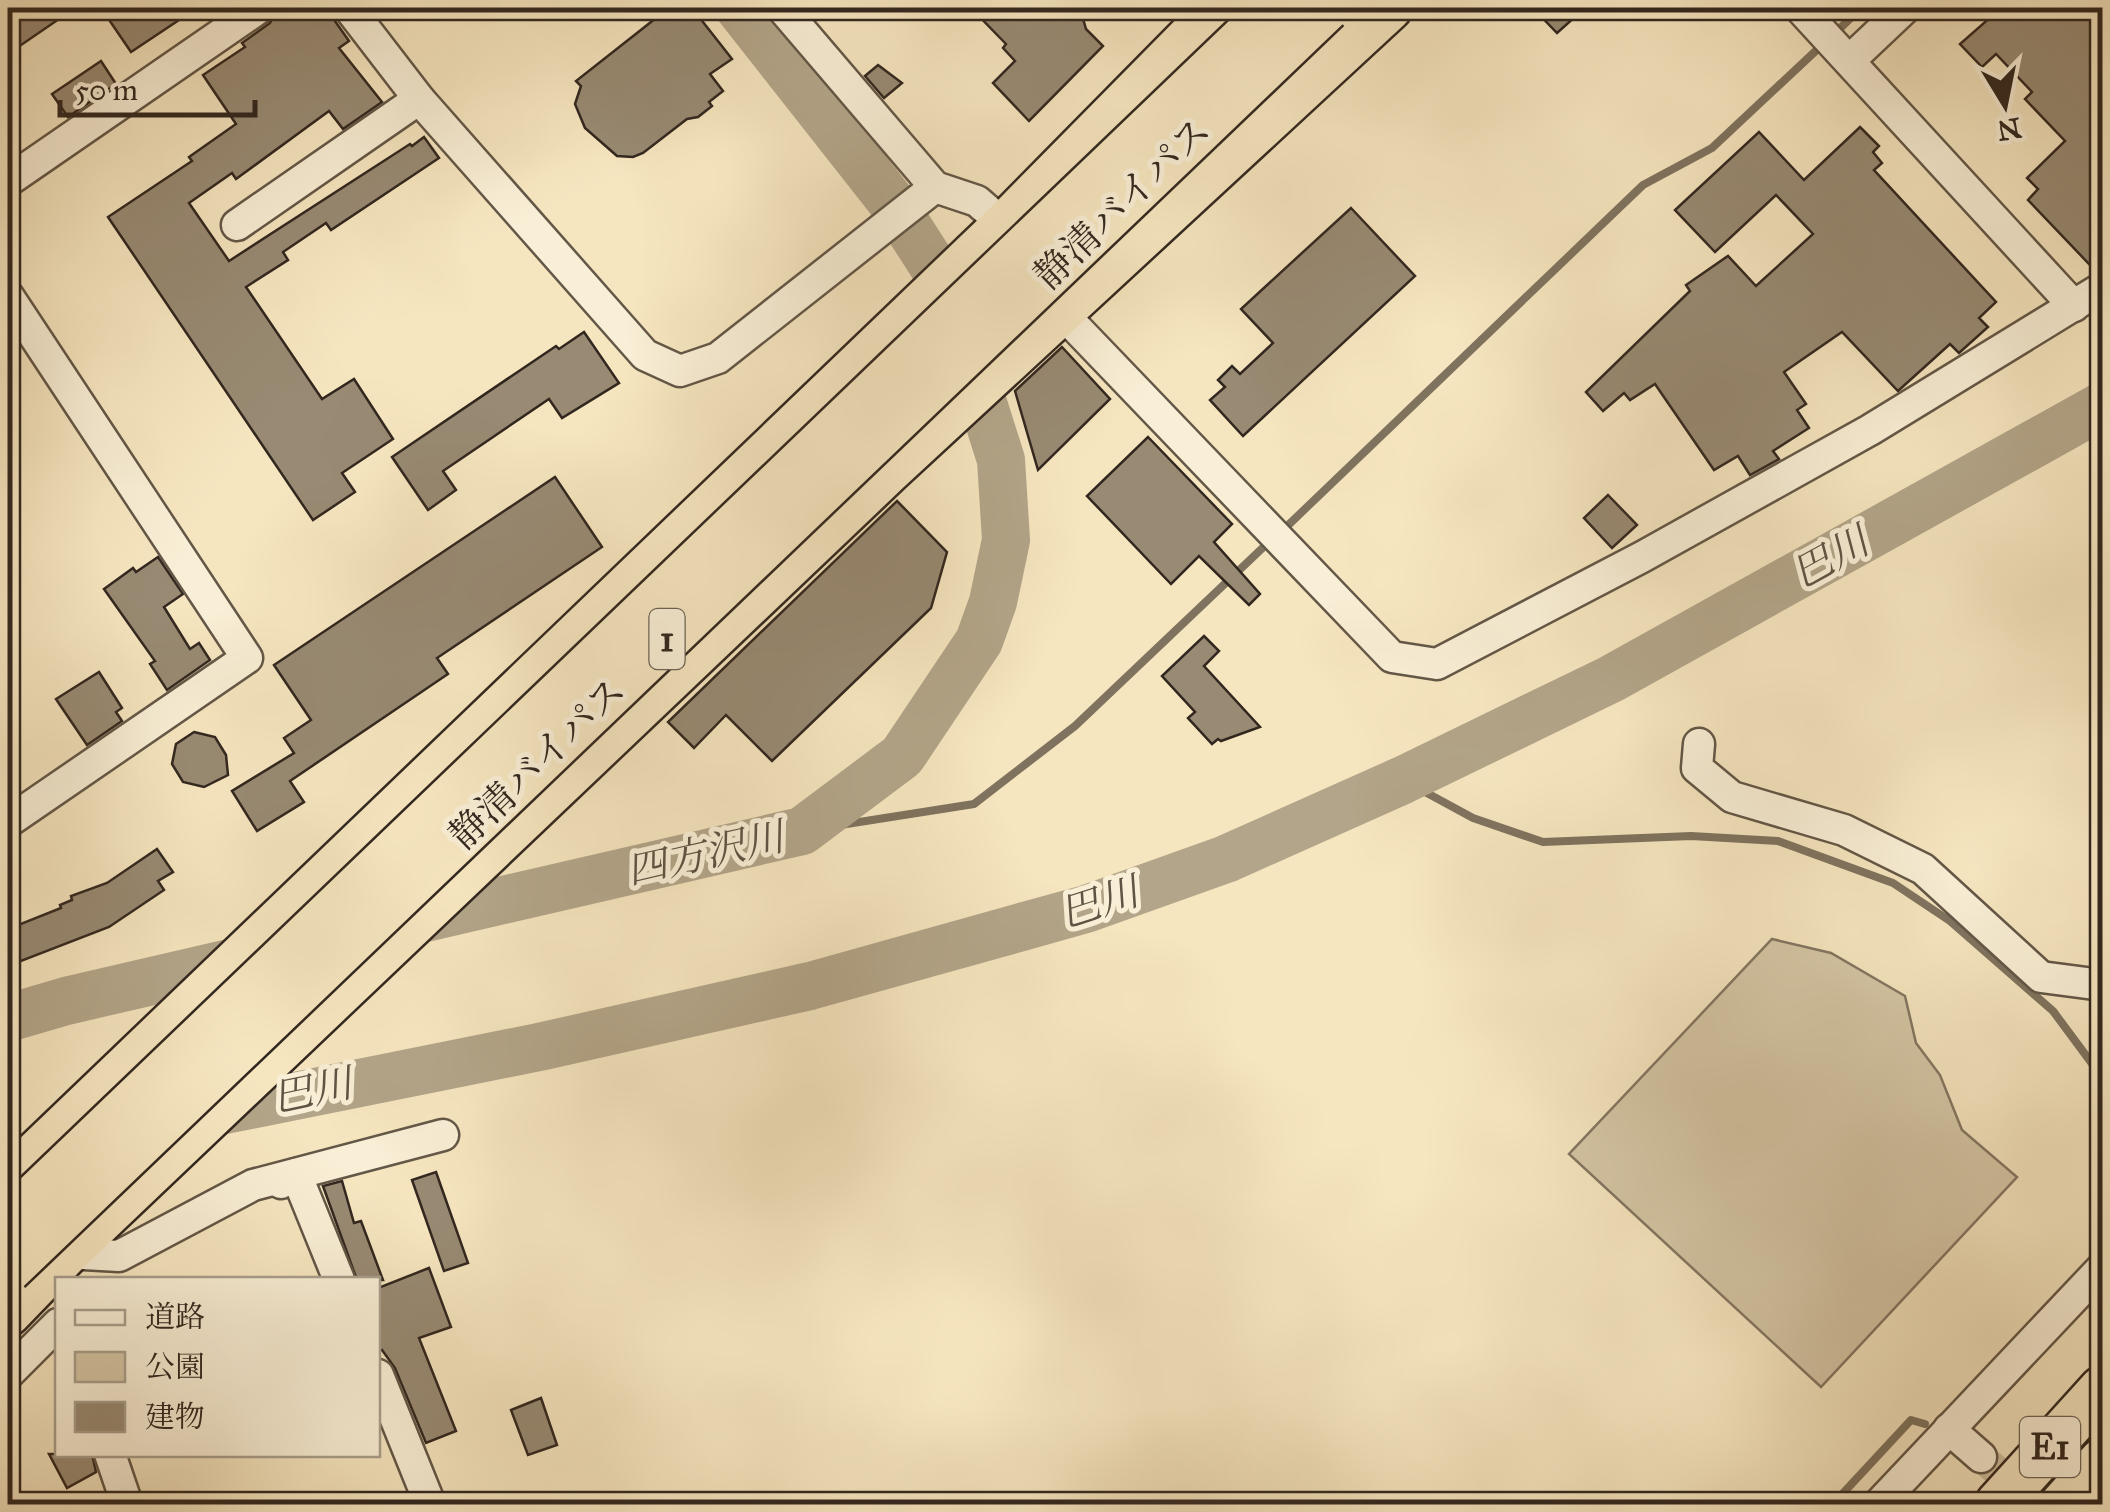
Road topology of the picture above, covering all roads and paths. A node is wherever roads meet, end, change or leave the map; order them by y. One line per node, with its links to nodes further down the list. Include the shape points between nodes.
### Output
1 (259, 8): 14 (street)
2 (349, 8): 13 (street)
3 (782, 8): 15 (street)
4 (1219, 8): 17 (highway, 1)
5 (1237, 8): 17 (highway, bridge)
6 (1275, 8): 17 (highway, 静清バイパス / 1, bridge)
7 (1326, 8): 19 (highway, 静清バイパス / 1, bridge)
8 (1364, 8): 19 (highway, bridge, via 1211,144)
9 (1389, 8): 19 (highway)
10 (1800, 8): 12 (street)
11 (1905, 8): 12 (street)
12 (1850, 60): 21 (street)
13 (418, 99): 15 (street, via 645,355 680,371 718,358); 16 (street)
14 (8, 181)
15 (929, 193): 17 (street, via 977,201)
16 (237, 225)
17 (1008, 242): 19 (street); 27 (highway, 1, via 278,920); 28 (highway, 静清バイパス / 1, bridge)
18 (2102, 288): 21 (street)
19 (1066, 290): 21 (street, via 1392,657 1437,664 1854,439); 29 (highway, via 887,472); 31 (highway, 静清バイパス / 1, bridge)
20 (8, 296): 23 (street, via 247,658)
21 (2074, 306)
22 (1699, 744): 24 (street, via 1696,768 1732,796 1844,830 1923,869 2041,976)
23 (8, 822)
24 (2102, 985)
25 (442, 1134): 26 (street)
26 (296, 1174): 29 (street, via 253,1185 119,1256); 32 (street); 33 (street)
27 (8, 1181)
28 (8, 1222)
29 (66, 1253): 34 (highway)
30 (2102, 1268): 39 (street)
31 (8, 1270)
32 (112, 1277)
33 (338, 1277)
34 (8, 1313)
35 (55, 1327): 36 (street)
36 (8, 1374)
37 (380, 1380): 44 (street)
38 (2102, 1389): 46 (highway, E1)
39 (1949, 1429): 41 (street); 45 (street)
40 (111, 1457): 43 (street)
41 (1981, 1457)
42 (2102, 1460): 47 (highway, E1)
43 (127, 1504)
44 (430, 1504)
45 (1880, 1504)
46 (1998, 1504)
47 (2063, 1504)

